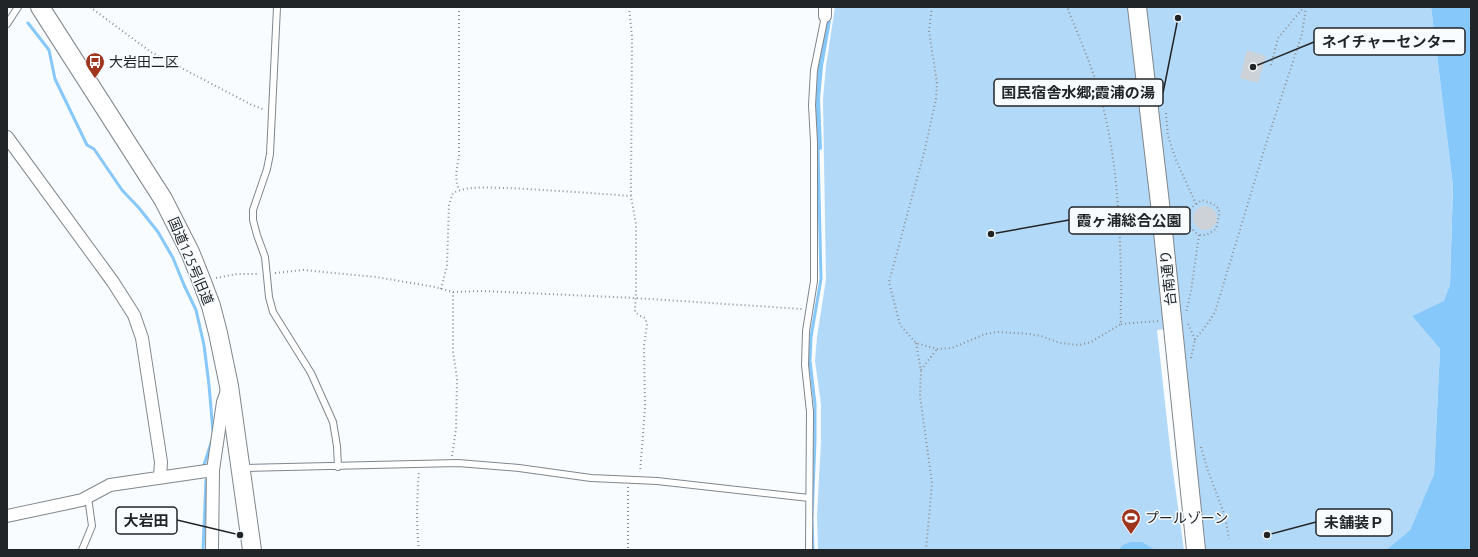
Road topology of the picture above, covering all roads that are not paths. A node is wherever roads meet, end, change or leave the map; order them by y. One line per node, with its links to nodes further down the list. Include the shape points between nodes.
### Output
1 (18, 7): 6 (lane)
2 (40, 7): 8 (street, 国道125号旧道, via 163,199 190,252 211,306)
3 (277, 7): 9 (lane, via 268,161 253,210 253,220 265,257 273,312 311,374 333,422)
4 (1137, 7): 20 (street, 台南通り)
5 (825, 12): 14 (lane, via 814,70 812,105 814,281 806,331 805,365 810,412)
6 (7, 24)
7 (7, 137): 12 (street, via 113,282 134,315 142,338 161,462)
8 (229, 386): 10 (street, 国道125号旧道); 11 (street, via 223,402)
9 (338, 467): 10 (lane); 14 (lane, via 452,463 519,468 591,478 700,485)
10 (240, 468): 18 (street, 国道125号旧道)
11 (213, 470): 12 (street); 17 (street)
12 (160, 477): 13 (street, via 110,484)
13 (88, 496): 15 (street, via 82,500); 16 (lane, via 92,526)
14 (809, 498): 19 (lane)
15 (7, 516)
16 (82, 550)
17 (212, 550)
18 (252, 550)
19 (809, 550)
20 (1196, 550)

